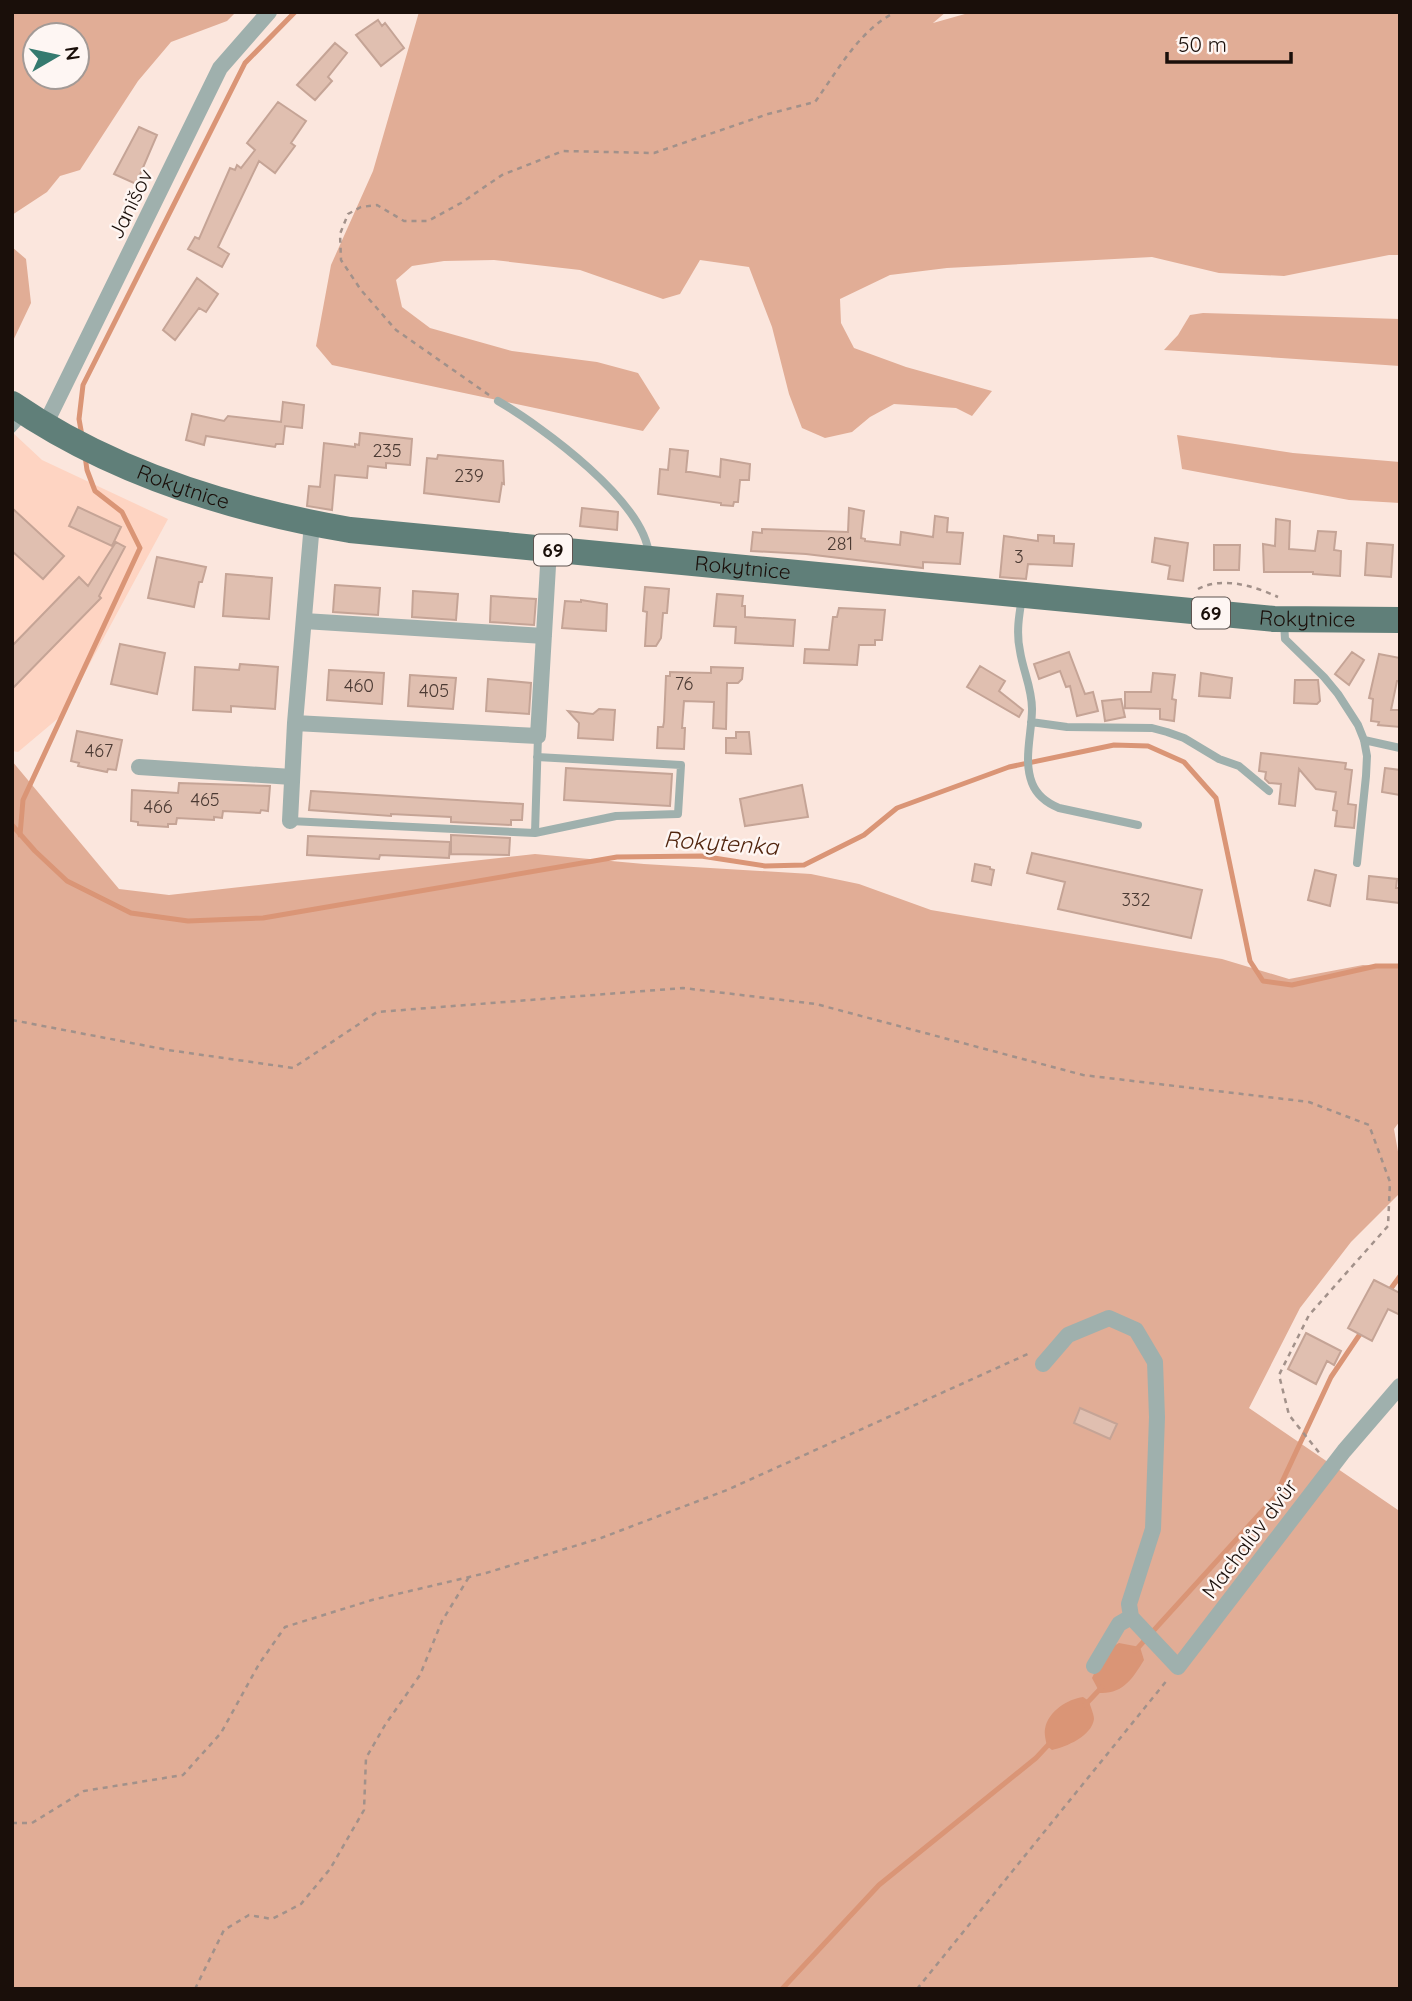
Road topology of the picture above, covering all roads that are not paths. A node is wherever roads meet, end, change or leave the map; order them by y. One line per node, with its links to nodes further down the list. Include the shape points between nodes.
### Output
1 (269, 12): 3 (street, Janišov, via 220,68)
2 (498, 401): 6 (lane, via 561,444 605,484 643,534)
3 (33, 422): 4 (main road, Rokytnice / 69, via 172,483)
4 (312, 523): 5 (main road, Rokytnice / 69); 10 (street)
5 (549, 549): 6 (main road, Rokytnice / 69); 11 (street)
6 (649, 559): 7 (main road, Rokytnice / 69)
7 (1022, 595): 8 (main road, Rokytnice / 69); 12 (lane, via 1018,636 1030,687)
8 (1285, 619): 9 (main road, Rokytnice / 69); 15 (lane, via 1286,639 1338,694)
9 (1400, 620)
10 (304, 621): 11 (street); 13 (street)
11 (544, 636): 14 (street)
12 (1031, 722): 20 (lane, via 1167,732 1239,766); 22 (lane, via 1028,756 1032,785 1048,804)
13 (295, 723): 14 (street); 19 (street)
14 (538, 736): 17 (lane)
15 (1364, 740): 16 (lane); 24 (lane, via 1366,776)
16 (1400, 748)
17 (537, 757): 23 (lane); 23 (lane, via 681,765 678,814 616,816)
18 (139, 767): 19 (street)
19 (292, 777): 21 (street)
20 (1269, 791)
21 (290, 821): 23 (lane)
22 (1138, 825)
23 (536, 833)
24 (1357, 863)
25 (1043, 1364): 27 (street, via 1068,1335 1109,1318 1136,1330 1155,1362 1153,1529 1129,1604)
26 (1400, 1386): 27 (street, Machalův dvůr, via 1331,1467 1178,1667)
27 (1132, 1617): 28 (street, via 1119,1624)
28 (1094, 1666)

